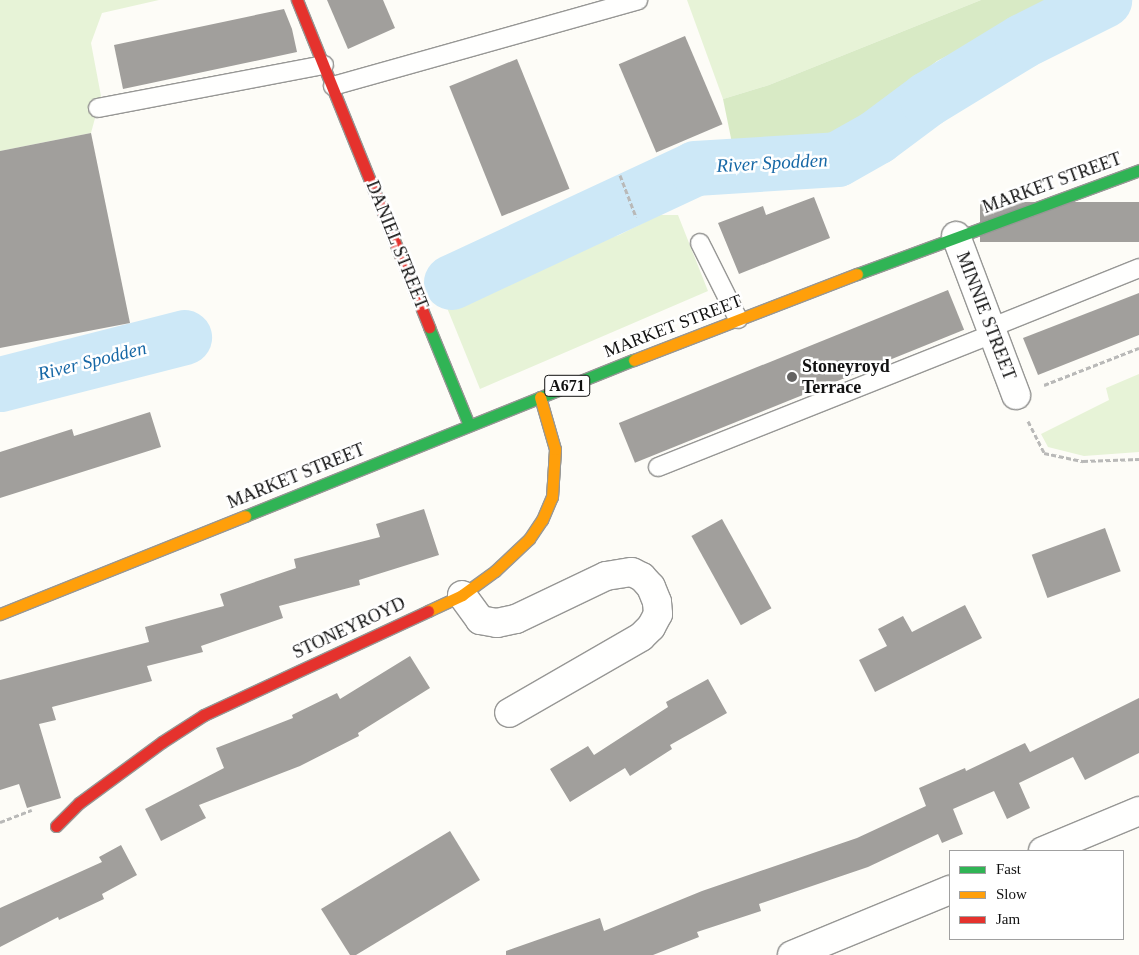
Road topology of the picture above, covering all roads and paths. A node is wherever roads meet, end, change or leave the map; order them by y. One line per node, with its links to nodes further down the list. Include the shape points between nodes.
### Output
1 (297, 0): 3 (main road, DANIEL STREET)
2 (638, 0): 4 (lane)
3 (324, 65): 4 (main road, DANIEL STREET); 5 (lane)
4 (333, 86): 17 (main road, DANIEL STREET)
5 (98, 108)
6 (1139, 170): 9 (main road, MARKET STREET / A671)
7 (620, 175): 8 (path)
8 (636, 217)
9 (956, 236): 12 (main road, MARKET STREET / A671); 13 (street, MINNIE STREET)
10 (700, 243): 12 (lane)
11 (1139, 268): 13 (lane)
12 (738, 319): 16 (main road, MARKET STREET / A671)
13 (991, 331): 15 (street, MINNIE STREET); 19 (lane)
14 (1139, 348): 15 (path)
15 (1016, 395): 18 (path, via 1044,453 1082,461)
16 (540, 397): 17 (main road, MARKET STREET / A671); 20 (main road, STONEYROYD, via 555,449 552,497 529,539 496,572)
17 (469, 425): 21 (main road, MARKET STREET / A671)
18 (1139, 459)
19 (658, 467)
20 (462, 595): 22 (street, via 480,620 497,623 516,619 606,576 632,572 651,587 657,602 658,614 641,637); 24 (main road, STONEYROYD, via 204,715 79,804)
21 (0, 614)
22 (509, 713)
23 (1139, 811): 25 (street)
24 (56, 826)
25 (1045, 850)
26 (949, 890): 27 (street)
27 (792, 955)

